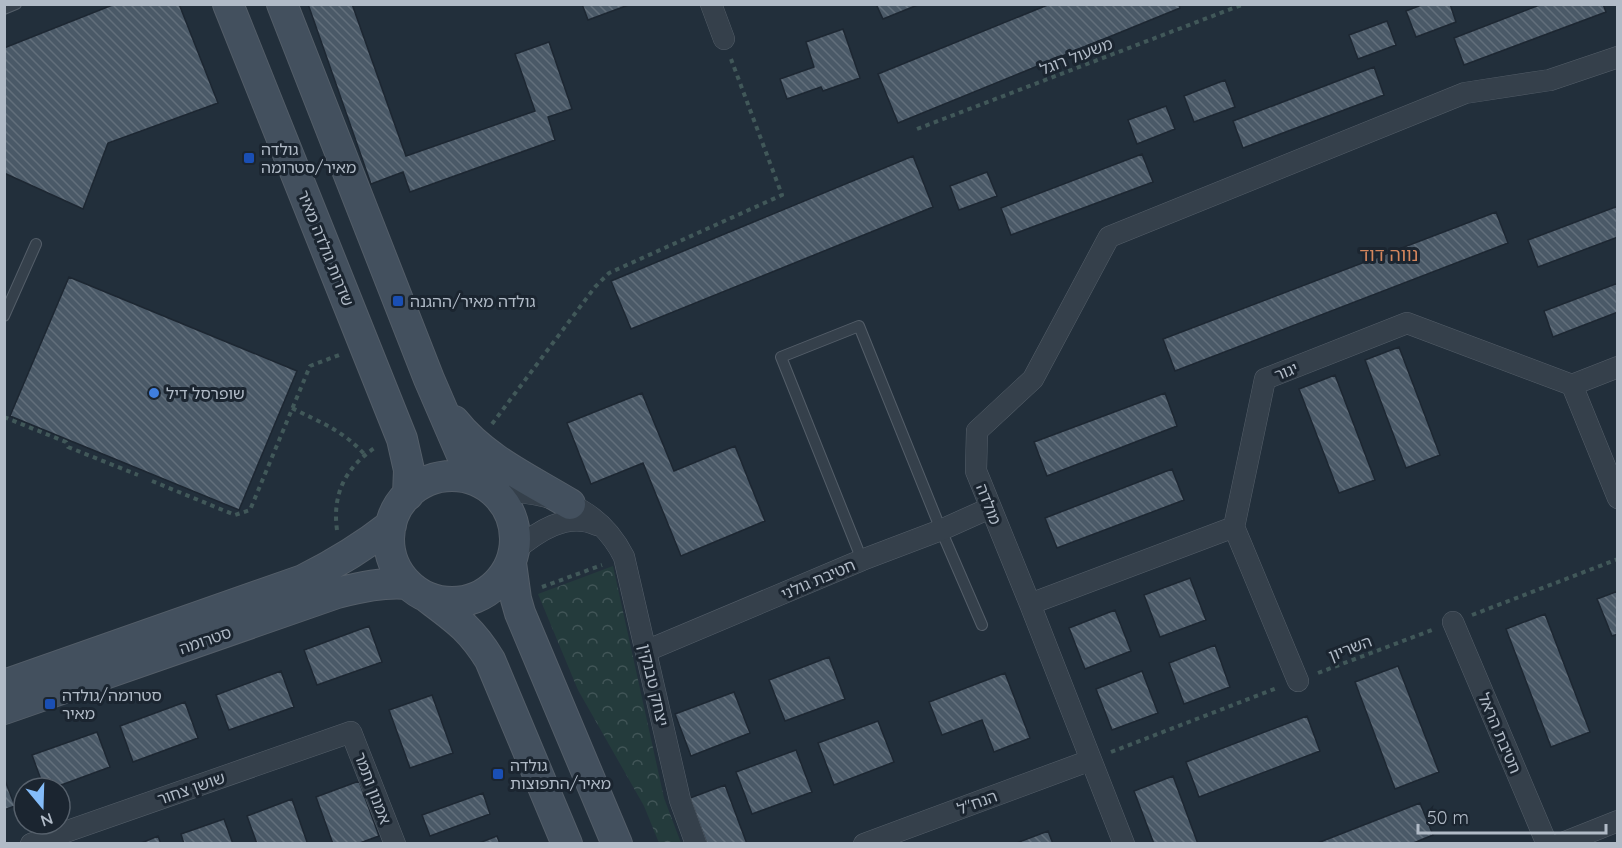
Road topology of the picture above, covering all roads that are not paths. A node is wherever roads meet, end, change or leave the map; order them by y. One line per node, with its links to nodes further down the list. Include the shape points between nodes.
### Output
1 (16, 4): 5 (lane)
2 (228, 4): 14 (main road, שדרות גולדה מאיר, via 402,439 409,470)
3 (282, 4): 12 (main road)
4 (711, 4): 6 (street)
5 (4, 9)
6 (724, 39)
7 (1617, 57): 17 (street, מולדה, via 1550,80 1465,93 1109,237 1033,380 977,431 976,471)
8 (36, 244): 9 (lane)
9 (4, 316)
10 (1617, 367): 11 (street)
11 (1572, 385): 15 (street); 19 (street, יגור, via 1407,323 1266,380)
12 (436, 394): 13 (main road, via 461,453); 16 (main road, via 476,445)
13 (484, 486): 14 (main road, via 467,478 445,477 425,483); 16 (street, יצחק טבנקין, via 540,494); 22 (main road, via 504,502 512,517)
14 (408, 495): 18 (main road)
15 (1617, 498)
16 (570, 504): 20 (street, יצחק טבנקין)
17 (990, 508): 21 (street, חטיבת גולני); 25 (street, מולדה)
18 (391, 525): 24 (main road, via 390,552 397,569); 30 (main road, סטרומה, via 356,551 303,580)
19 (1234, 527): 25 (street); 29 (street)
20 (606, 530): 22 (street, via 585,520 562,522 539,532); 28 (street, יצחק טבנקין, via 624,557)
21 (941, 530): 23 (street, חטיבת גולני); 23 (lane, via 859,326 781,357); 27 (lane)
22 (513, 557): 24 (main road, via 493,587 475,598 445,602); 37 (main road, via 514,592 520,613)
23 (862, 560): 28 (street, חטיבת גולני)
24 (416, 590): 30 (main road, סטרומה, via 391,583 371,585); 36 (main road, via 463,624 490,660)
25 (1030, 604): 32 (street, מולדה)
26 (1453, 622): 41 (street, חטיבת הראל)
27 (982, 625)
28 (646, 651): 38 (street, יצחק טבנקין, via 680,800)
29 (1298, 681)
30 (5, 690)
31 (351, 732): 34 (street, שושן צחור); 35 (street, אמנון ותמר)
32 (1091, 760): 39 (street, הנח"ל); 40 (street, מולדה)
33 (1617, 820): 42 (street)
34 (31, 843)
35 (395, 843)
36 (567, 843)
37 (617, 843)
38 (696, 843)
39 (864, 843)
40 (1124, 843)
41 (1547, 843)
42 (1560, 843)

